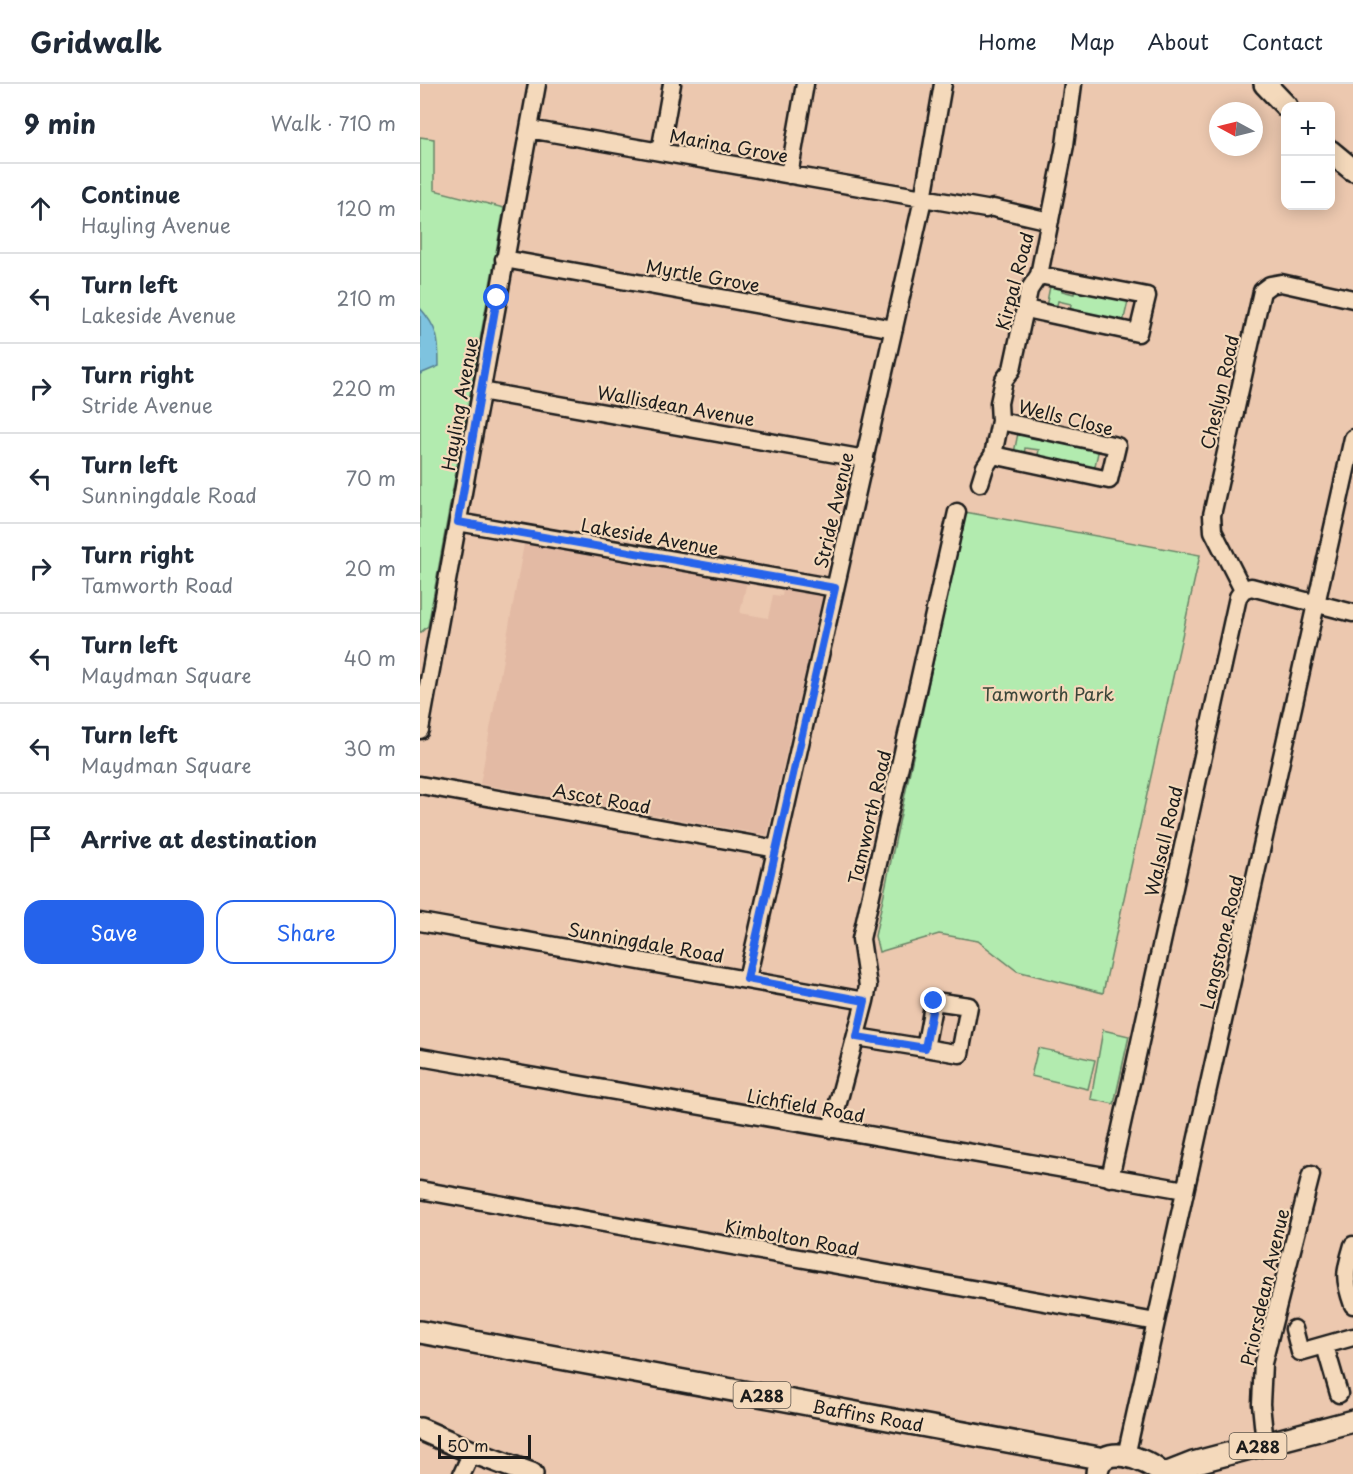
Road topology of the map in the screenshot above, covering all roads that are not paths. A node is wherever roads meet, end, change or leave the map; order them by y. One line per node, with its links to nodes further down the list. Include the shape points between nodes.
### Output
1 (537, 84): 8 (street, Hayling Avenue)
2 (672, 84): 9 (street)
3 (805, 84): 12 (street)
4 (943, 84): 13 (street, Stride Avenue)
5 (1072, 84): 14 (street, Kirpal Road)
6 (1265, 84): 7 (main road)
7 (1283, 102)
8 (529, 129): 9 (street, Marina Grove); 15 (street, Hayling Avenue)
9 (660, 152): 12 (street, Marina Grove)
10 (1335, 155): 11 (main road)
11 (1353, 170)
12 (789, 175): 13 (street, Marina Grove)
13 (923, 199): 14 (street, Marina Grove); 19 (street, Stride Avenue)
14 (1050, 221): 16 (street, Kirpal Road)
15 (504, 259): 19 (street, Myrtle Grove); 20 (street, Hayling Avenue)
16 (1039, 275): 18 (street, Kirpal Road, via 1029,290); 18 (street, via 1147,297 1138,333)
17 (1353, 299): 29 (street, Cheslyn Road, via 1281,283 1262,291 1212,515 1213,531)
18 (1026, 309): 21 (street, Kirpal Road, via 1012,369 1004,380)
19 (894, 329): 24 (street, Stride Avenue)
20 (481, 391): 24 (street, Wallisdean Avenue); 27 (street, Hayling Avenue)
21 (1000, 421): 23 (street, Kirpal Road); 23 (street, Wells Close, via 1117,446 1109,480)
22 (1353, 438): 30 (street, Langstone Road)
23 (993, 455): 25 (street, Kirpal Road)
24 (865, 459): 28 (street, Stride Avenue)
25 (980, 483)
26 (957, 512): 38 (street, Tamworth Road, via 861,939 868,986)
27 (458, 522): 28 (street, Lakeside Avenue); 32 (street, Hayling Avenue)
28 (835, 588): 35 (street, Stride Avenue)
29 (1242, 591): 30 (street, via 1251,587); 44 (street, Walsall Road)
30 (1317, 603): 31 (street); 46 (street, Langstone Road)
31 (1353, 613)
32 (427, 650): 33 (street, Hayling Avenue)
33 (420, 730)
34 (420, 785): 35 (street, Ascot Road)
35 (777, 849): 37 (street, Stride Avenue)
36 (420, 922): 37 (street, Sunningdale Road)
37 (747, 979): 38 (street, Sunningdale Road)
38 (865, 1001): 39 (street, Tamworth Road)
39 (857, 1037): 40 (street); 42 (street, Tamworth Road)
40 (925, 1048)
41 (420, 1057): 42 (street, Lichfield Road)
42 (831, 1129): 44 (street, Lichfield Road)
43 (1311, 1175): 57 (street, Priorsdean Avenue, via 1263,1363 1261,1404)
44 (1110, 1178): 46 (street, Lichfield Road)
45 (420, 1190): 49 (street, Kimbolton Road)
46 (1185, 1190): 49 (street, Langstone Road)
47 (1353, 1245): 48 (street, via 1345,1283)
48 (1353, 1305)
49 (1156, 1322): 59 (street, Langstone Road)
50 (1294, 1329): 53 (street, via 1300,1352)
51 (420, 1332): 60 (main road, Baffins Road / A288)
52 (1353, 1337): 53 (street)
53 (1325, 1346): 54 (street)
54 (1339, 1394)
55 (1353, 1421): 57 (main road, A288)
56 (420, 1429): 58 (main road)
57 (1265, 1444): 63 (main road, A288)
58 (472, 1452): 61 (street); 62 (main road)
59 (1126, 1456): 60 (main road, Baffins Road, via 1114,1455); 63 (main road, via 1154,1466)
60 (1100, 1466)
61 (462, 1474)
62 (532, 1474)
63 (1163, 1474)

